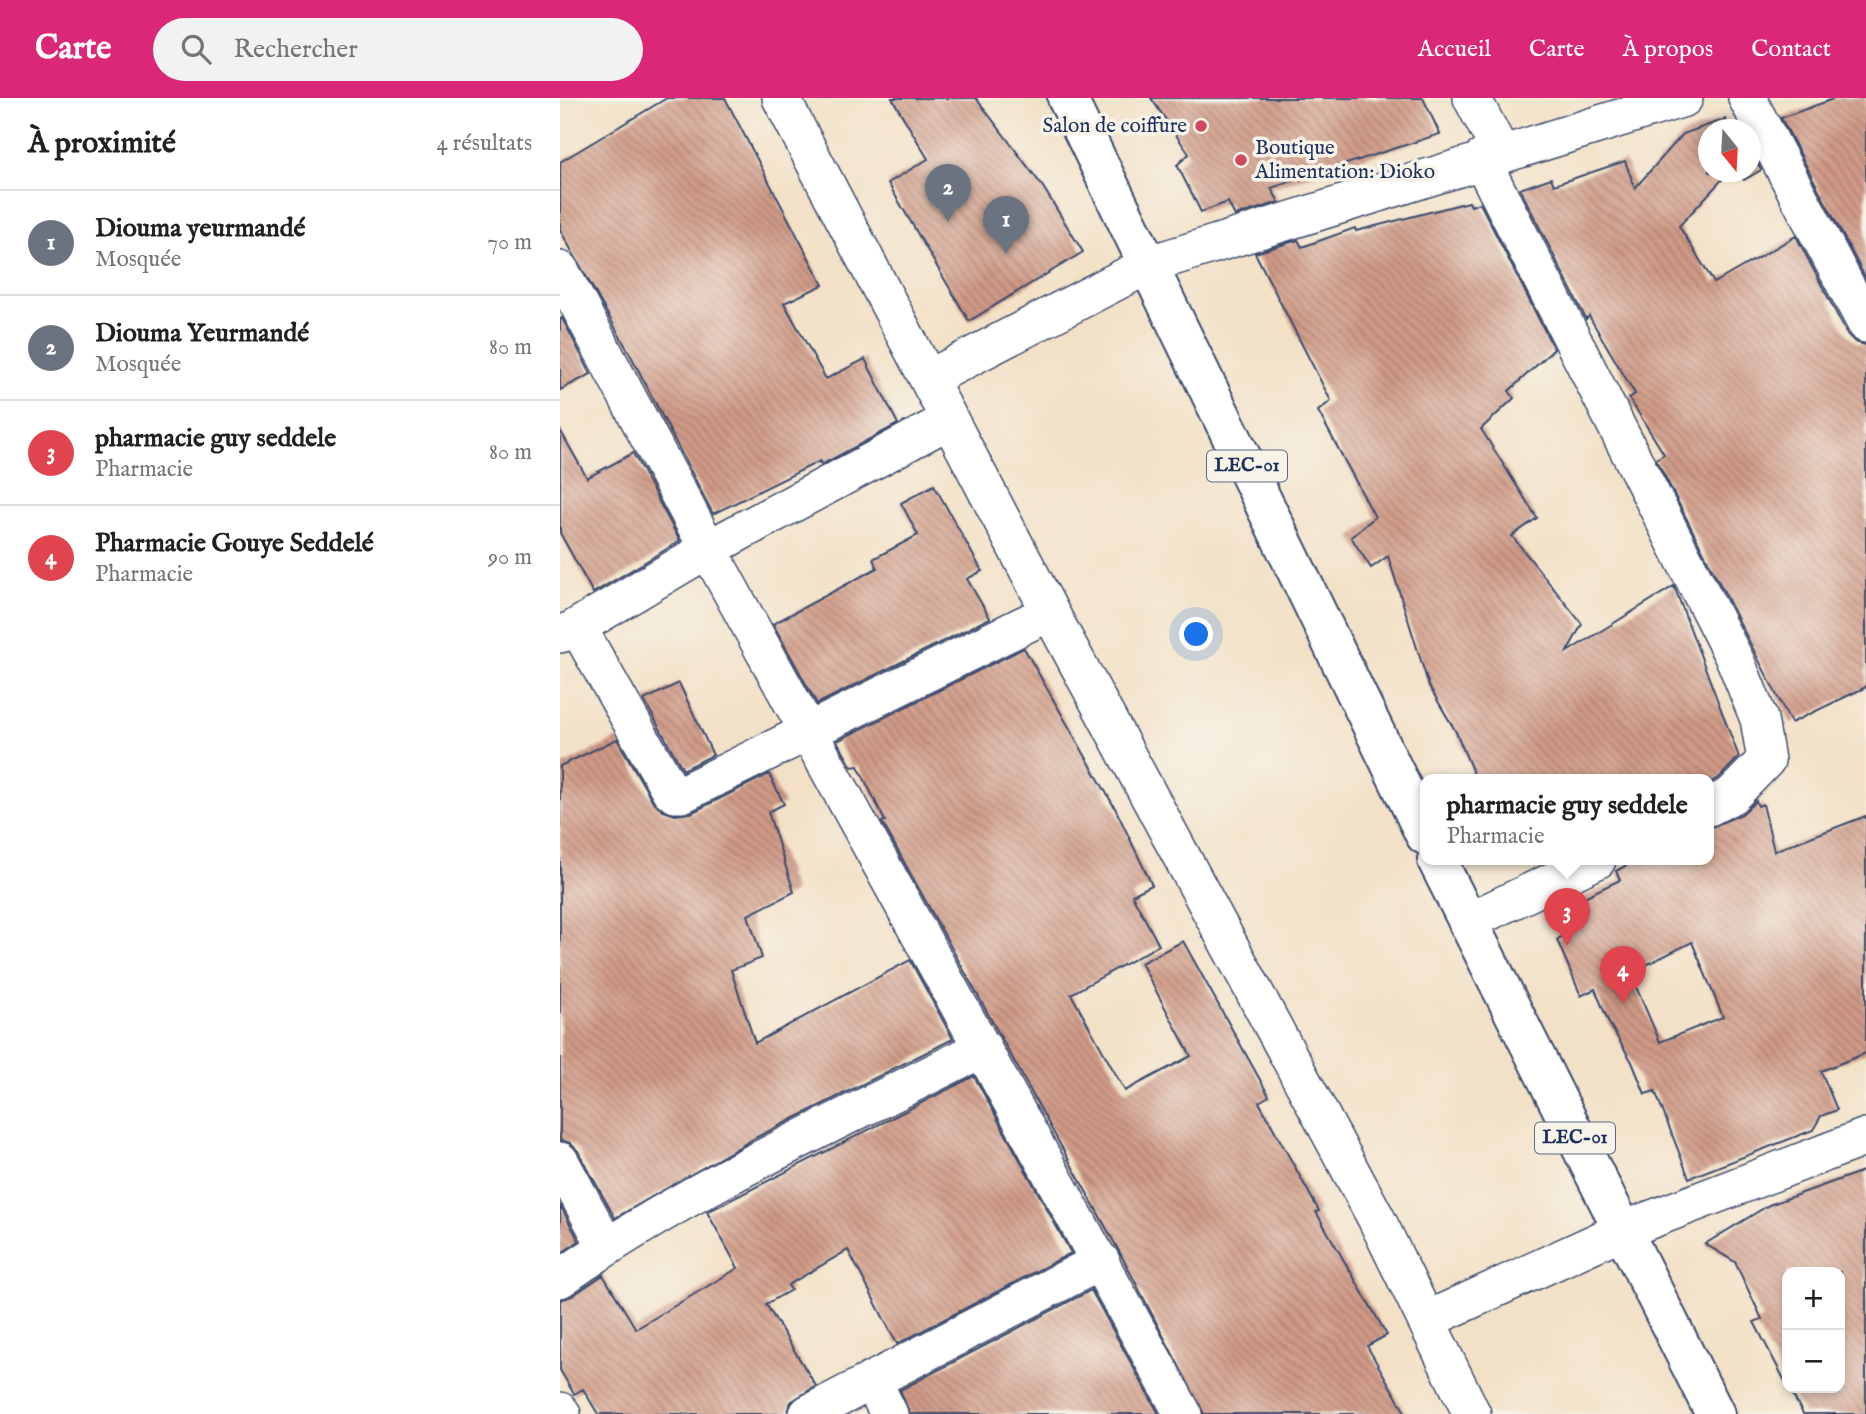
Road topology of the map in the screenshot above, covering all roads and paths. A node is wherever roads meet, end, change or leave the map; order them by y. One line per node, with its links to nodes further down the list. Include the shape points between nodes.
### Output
1 (781, 98): 10 (street)
2 (1067, 98): 7 (highway, LEC-01)
3 (1472, 98): 6 (street)
4 (1684, 98): 6 (street)
5 (1747, 98): 9 (street)
6 (1491, 156): 7 (street); 16 (street, via 1736,662 1759,719 1766,760 1732,795)
7 (1150, 264): 10 (street); 17 (highway, LEC-01)
8 (560, 270): 12 (street)
9 (1866, 324)
10 (928, 379): 11 (street)
11 (949, 420): 12 (street); 13 (street)
12 (708, 549): 14 (street); 15 (street)
13 (1050, 612): 15 (street); 28 (street, via 1285,1045)
14 (566, 632): 15 (street, via 581,634 675,794)
15 (809, 730): 21 (street)
16 (1714, 804)
17 (1420, 825)
18 (1439, 865): 20 (highway, LEC-01)
19 (1587, 865): 20 (street)
20 (1467, 922): 24 (highway, LEC-01)
21 (983, 1048): 25 (street); 26 (street)
22 (1866, 1137): 24 (street)
23 (560, 1161): 25 (street)
24 (1621, 1231): 28 (street); 34 (highway, LEC-01)
25 (606, 1246): 27 (street)
26 (1101, 1261): 29 (street); 32 (street)
27 (560, 1279)
28 (1427, 1320): 33 (street)
29 (872, 1380): 30 (street); 31 (street)
30 (808, 1414)
31 (889, 1414)
32 (1184, 1414)
33 (1472, 1414)
34 (1715, 1414)

